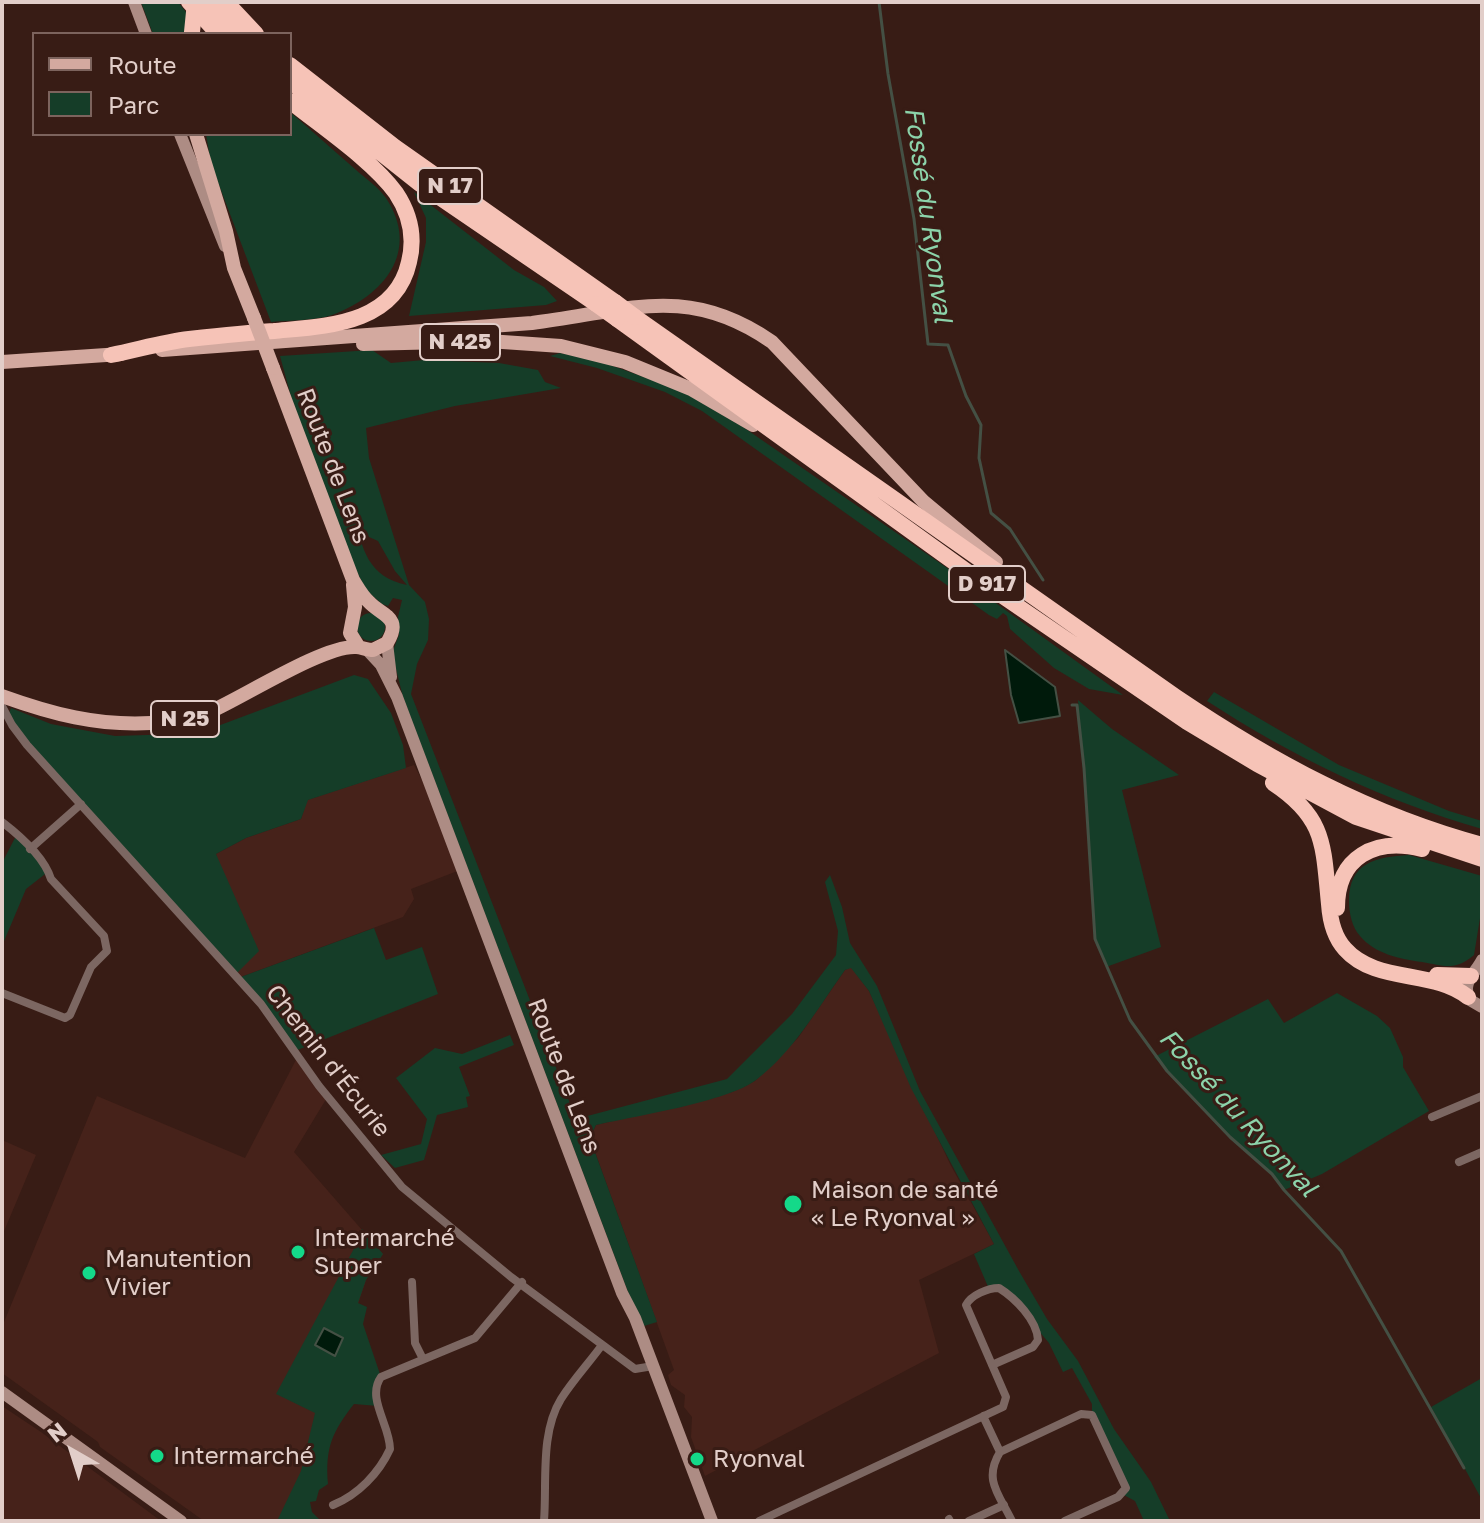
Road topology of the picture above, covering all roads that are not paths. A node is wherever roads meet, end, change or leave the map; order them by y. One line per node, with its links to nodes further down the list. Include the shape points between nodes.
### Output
1 (134, 2): 5 (main road)
2 (192, 2): 6 (highway, bridge); 7 (highway)
3 (208, 2): 8 (highway)
4 (226, 2): 9 (highway)
5 (145, 32)
6 (192, 32)
7 (216, 32)
8 (235, 32)
9 (254, 32)
10 (292, 67): 16 (highway, N 17)
11 (292, 83): 17 (highway, N 17, via 420,184)
12 (292, 103): 18 (highway, via 384,179 401,202 412,242 399,289 371,312 342,323 185,340)
13 (181, 136): 15 (main road)
14 (196, 136): 15 (main road, Route de Lens)
15 (234, 268): 21 (main road, Route de Lens, bridge)
16 (615, 302): 22 (highway, D 917, bridge)
17 (596, 304): 20 (highway, D 917, bridge)
18 (111, 355): 19 (main road, N 425); 20 (main road, N 425, via 420,342 561,346 625,362 691,389); 22 (main road, N 425, via 532,323 647,306 709,310 772,342 923,501)
19 (2, 362)
20 (789, 443): 32 (highway, D 917)
21 (353, 580): 23 (main road); 24 (main road)
22 (1036, 599): 35 (highway, D 917, via 1275,760 1380,811)
23 (374, 608): 24 (main road); 25 (main road, via 392,624)
24 (353, 617): 26 (main road, via 350,633)
25 (387, 643): 26 (main road, via 378,649); 27 (main road)
26 (363, 648): 27 (main road, Route de Lens); 29 (main road, N 25, via 326,654 204,714 176,722 82,721)
27 (392, 684): 51 (main road, Route de Lens, via 635,1318)
28 (2, 696): 29 (main road, N 25)
29 (19, 702): 31 (street, via 11,708)
30 (2, 706): 31 (street, Chemin d'Écurie)
31 (10, 720): 33 (street, Chemin d'Écurie)
32 (1187, 722): 37 (highway, D 917, via 1356,817); 41 (highway, via 1206,741 1288,794 1311,817 1324,853 1330,917 1348,952 1374,967 1444,984)
33 (81, 804): 36 (street); 47 (street, Chemin d'Écurie, via 261,1004 319,1086 402,1187)
34 (2, 822): 36 (street)
35 (1482, 845)
36 (30, 849): 40 (street, via 107,942 107,951 91,967 65,1018)
37 (1482, 859)
38 (1482, 866): 39 (highway, via 1411,846 1385,846 1356,858 1343,874 1337,895 1346,935 1367,955 1443,977)
39 (1478, 969): 41 (main road, via 1467,983)
40 (2, 993)
41 (1475, 1002)
42 (1482, 1096): 43 (street)
43 (1432, 1117)
44 (1482, 1152): 45 (street)
45 (1459, 1162)
46 (412, 1282): 49 (street, via 415,1343)
47 (522, 1282): 48 (street, Chemin d'Écurie); 49 (street, via 475,1338)
48 (602, 1345): 51 (street, Chemin d'Écurie, via 635,1369); 58 (street, via 560,1400 552,1420)
49 (423, 1359): 55 (street, via 387,1372 377,1383 390,1449 356,1493)
50 (992, 1365): 50 (street, via 1033,1347 1038,1335 1029,1317 999,1288 966,1305); 53 (street, via 1006,1400 1003,1407)
51 (649, 1367): 59 (main road); 60 (main road, Route de Lens)
52 (2, 1392): 57 (main road)
53 (983, 1416): 54 (street); 61 (street)
54 (1000, 1452): 56 (street, via 991,1472); 64 (street, via 1081,1414 1096,1419 1125,1491)
55 (333, 1505)
56 (1004, 1505): 62 (street); 63 (street)
57 (181, 1521)
58 (544, 1521)
59 (704, 1521)
60 (712, 1521)
61 (759, 1521)
62 (969, 1521)
63 (1012, 1521)
64 (1065, 1521)

